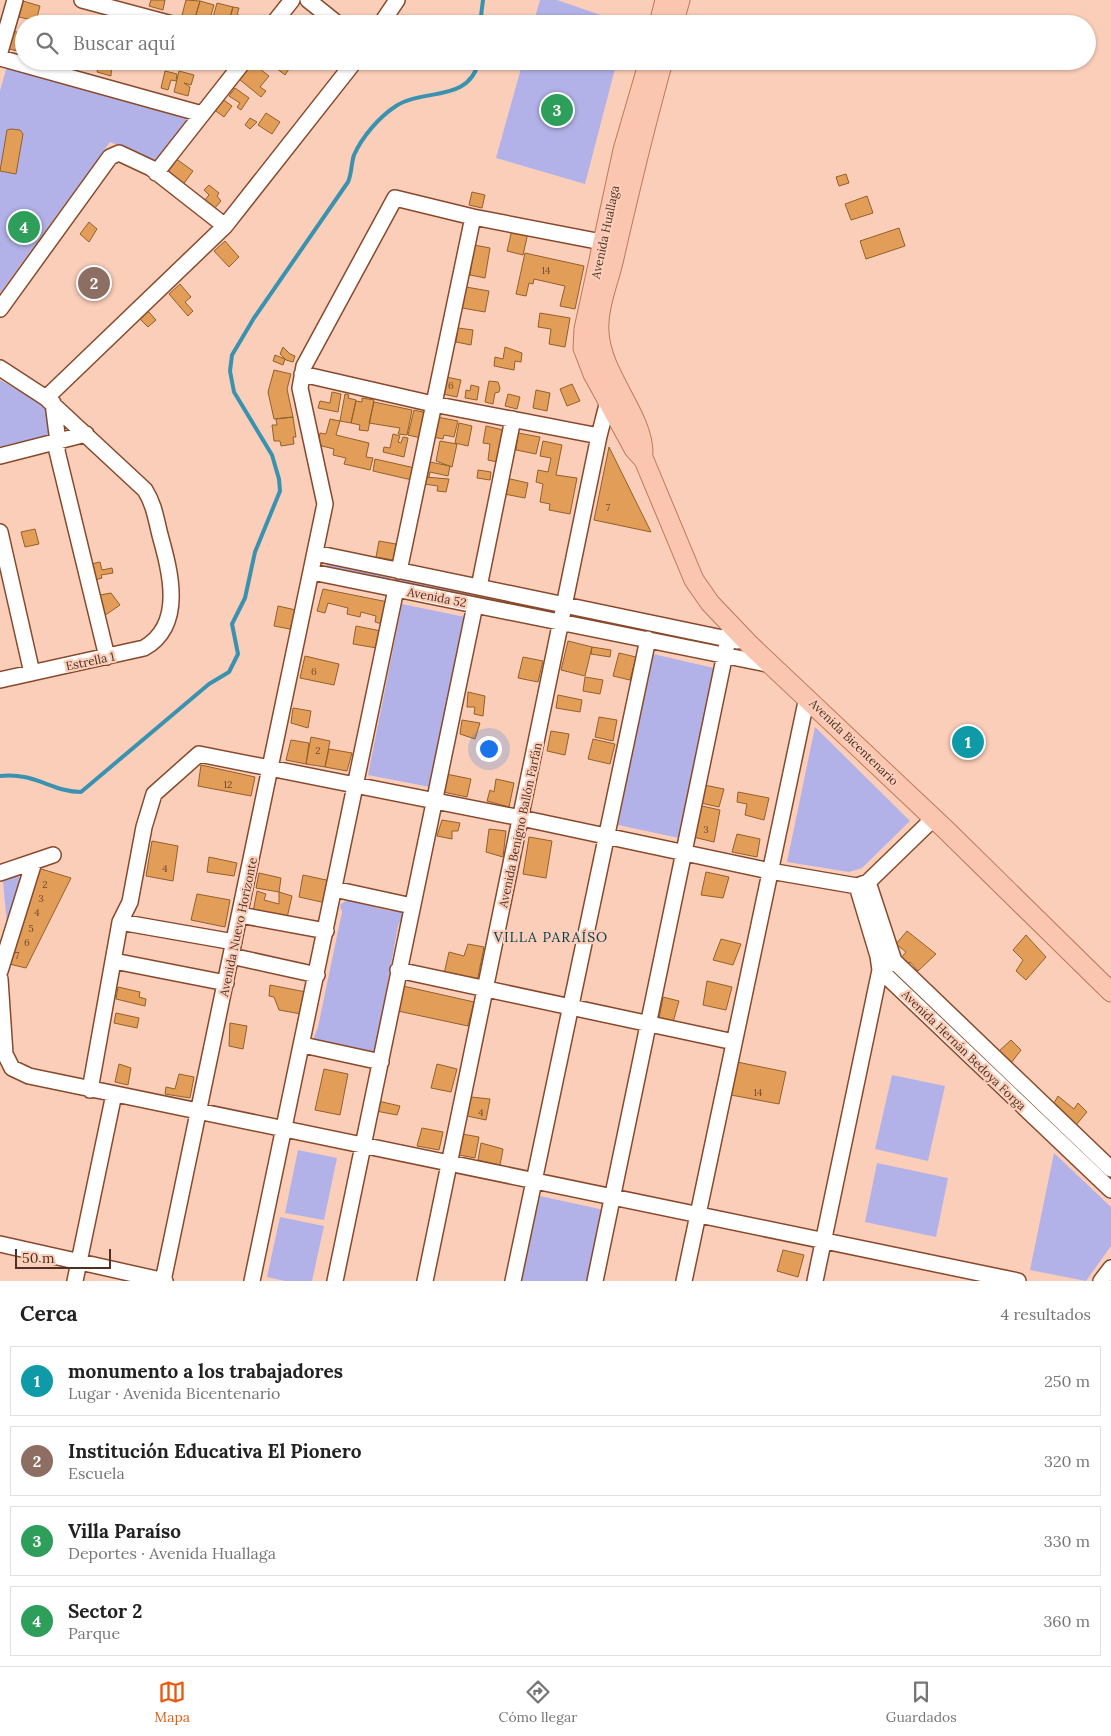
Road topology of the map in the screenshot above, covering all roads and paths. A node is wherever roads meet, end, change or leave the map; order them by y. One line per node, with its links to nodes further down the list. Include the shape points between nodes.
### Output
1 (15, 0): 14 (street)
2 (82, 0): 8 (street)
3 (292, 0): 9 (street)
4 (308, 0): 10 (street)
5 (397, 0): 11 (street)
6 (665, 0): 12 (main road)
7 (680, 0): 13 (main road)
8 (138, 15)
9 (281, 15)
10 (327, 15)
11 (387, 15)
12 (661, 15)
13 (676, 15)
14 (0, 52)
15 (0, 58): 16 (street)
16 (15, 62)
17 (43, 70): 22 (street)
18 (237, 70): 22 (street)
19 (348, 70): 25 (street)
20 (645, 70): 26 (main road, Avenida Huallaga, via 623,150)
21 (661, 70): 26 (main road, Avenida Huallaga)
22 (202, 114): 23 (street)
23 (156, 173): 25 (street); 27 (street, via 129,156 119,153 110,157)
24 (473, 217): 26 (street); 29 (street, via 394,198); 32 (street)
25 (225, 226): 31 (street)
26 (610, 244): 30 (main road, Avenida Huallaga, via 584,329 583,348 593,374)
27 (0, 309)
28 (0, 368): 31 (street, Estrella 1)
29 (302, 374): 32 (street); 39 (street, Avenida Nuevo Horizonte, via 300,388 325,504)
30 (612, 391): 35 (street, Avenida Benigno Ballón Farfán); 47 (main road, Avenida Bicentenario, via 643,444 644,460 694,580)
31 (50, 400): 34 (street, Estrella 1); 36 (street)
32 (433, 404): 33 (street); 40 (street)
33 (513, 420): 35 (street); 42 (street)
34 (86, 434): 36 (street); 50 (street, Estrella 1, via 145,490 170,572 172,599 166,621 151,645)
35 (599, 436): 44 (street, Avenida Benigno Ballón Farfán)
36 (58, 442): 37 (street); 50 (street, via 57,451)
37 (0, 456)
38 (0, 532): 52 (street)
39 (315, 553): 40 (street); 41 (street, Avenida Nuevo Horizonte)
40 (399, 571): 42 (street)
41 (312, 572): 43 (street, Avenida 52); 55 (street, Avenida Nuevo Horizonte)
42 (479, 587): 44 (street)
43 (396, 589): 45 (street, Avenida 52); 56 (street)
44 (566, 604): 46 (street, Avenida Benigno Ballón Farfán); 47 (street)
45 (475, 605): 46 (street, Avenida 52); 57 (street)
46 (562, 622): 48 (street, Avenida 52); 58 (street, Avenida Benigno Ballón Farfán)
47 (730, 632): 49 (street); 51 (main road, Avenida Bicentenario)
48 (648, 640): 49 (street, Avenida 52); 60 (street)
49 (725, 656): 51 (street, Avenida 52); 61 (street)
50 (107, 657): 52 (street, Estrella 1)
51 (772, 664): 54 (main road, Avenida Bicentenario)
52 (32, 673): 53 (street, Estrella 1)
53 (0, 680)
54 (807, 697): 59 (main road, Avenida Bicentenario); 64 (street)
55 (271, 769): 56 (street); 69 (street, Avenida Nuevo Horizonte); 70 (street, via 200,754 154,794 144,827 130,902)
56 (355, 785): 57 (street); 67 (street)
57 (435, 801): 58 (street); 68 (street)
58 (521, 818): 60 (street); 81 (street, Avenida Benigno Ballón Farfán)
59 (934, 818): 66 (street); 82 (main road, Avenida Bicentenario)
60 (607, 836): 61 (street); 83 (street)
61 (686, 853): 64 (street); 84 (street)
62 (53, 855): 63 (street)
63 (34, 862): 65 (street); 77 (street)
64 (770, 871): 66 (street); 85 (street)
65 (0, 873)
66 (862, 884): 74 (street, Avenida Hernán Bedoya Forga); 76 (street)
67 (334, 889): 68 (street); 71 (street)
68 (412, 906): 75 (street)
69 (240, 915): 71 (street); 72 (street, Avenida Nuevo Horizonte)
70 (120, 922): 72 (street); 73 (street)
71 (326, 931): 78 (street)
72 (233, 949): 78 (street); 80 (street, Avenida Nuevo Horizonte)
73 (114, 961): 80 (street); 88 (street)
74 (894, 961): 76 (street); 94 (street, Avenida Hernán Bedoya Forga)
75 (398, 970): 81 (street); 87 (street)
76 (880, 970): 96 (street, Avenida Hernán Bedoya Forga); 99 (street)
77 (0, 971)
78 (317, 975): 86 (street)
79 (0, 979): 88 (street, via 5,1054 12,1068 29,1076)
80 (226, 983): 90 (street, Avenida Nuevo Horizonte)
81 (485, 990): 83 (street); 93 (street, Avenida Benigno Ballón Farfán)
82 (1111, 992)
83 (571, 1008): 84 (street); 95 (street)
84 (650, 1024): 85 (street); 97 (street)
85 (734, 1042): 98 (street)
86 (303, 1045): 87 (street); 91 (street)
87 (381, 1062): 92 (street)
88 (90, 1090): 89 (street)
89 (114, 1094): 90 (street); 101 (street)
90 (200, 1111): 91 (street); 105 (street, Avenida Nuevo Horizonte)
91 (285, 1128): 92 (street); 106 (street)
92 (363, 1145): 93 (street); 107 (street)
93 (449, 1164): 95 (street); 108 (street, Avenida Benigno Ballón Farfán)
94 (1111, 1169)
95 (534, 1180): 97 (street); 109 (street)
96 (1111, 1190)
97 (612, 1197): 98 (street); 110 (street)
98 (698, 1215): 99 (street); 111 (street)
99 (823, 1239): 102 (street); 112 (street)
100 (0, 1244): 101 (street)
101 (79, 1262): 104 (street); 105 (street)
102 (948, 1266): 113 (street); 114 (street)
103 (1111, 1268): 115 (street)
104 (76, 1281)
105 (164, 1281)
106 (252, 1281)
107 (335, 1281)
108 (425, 1281)
109 (513, 1281)
110 (596, 1281)
111 (684, 1281)
112 (815, 1281)
113 (945, 1281)
114 (1018, 1281)
115 (1102, 1281)

